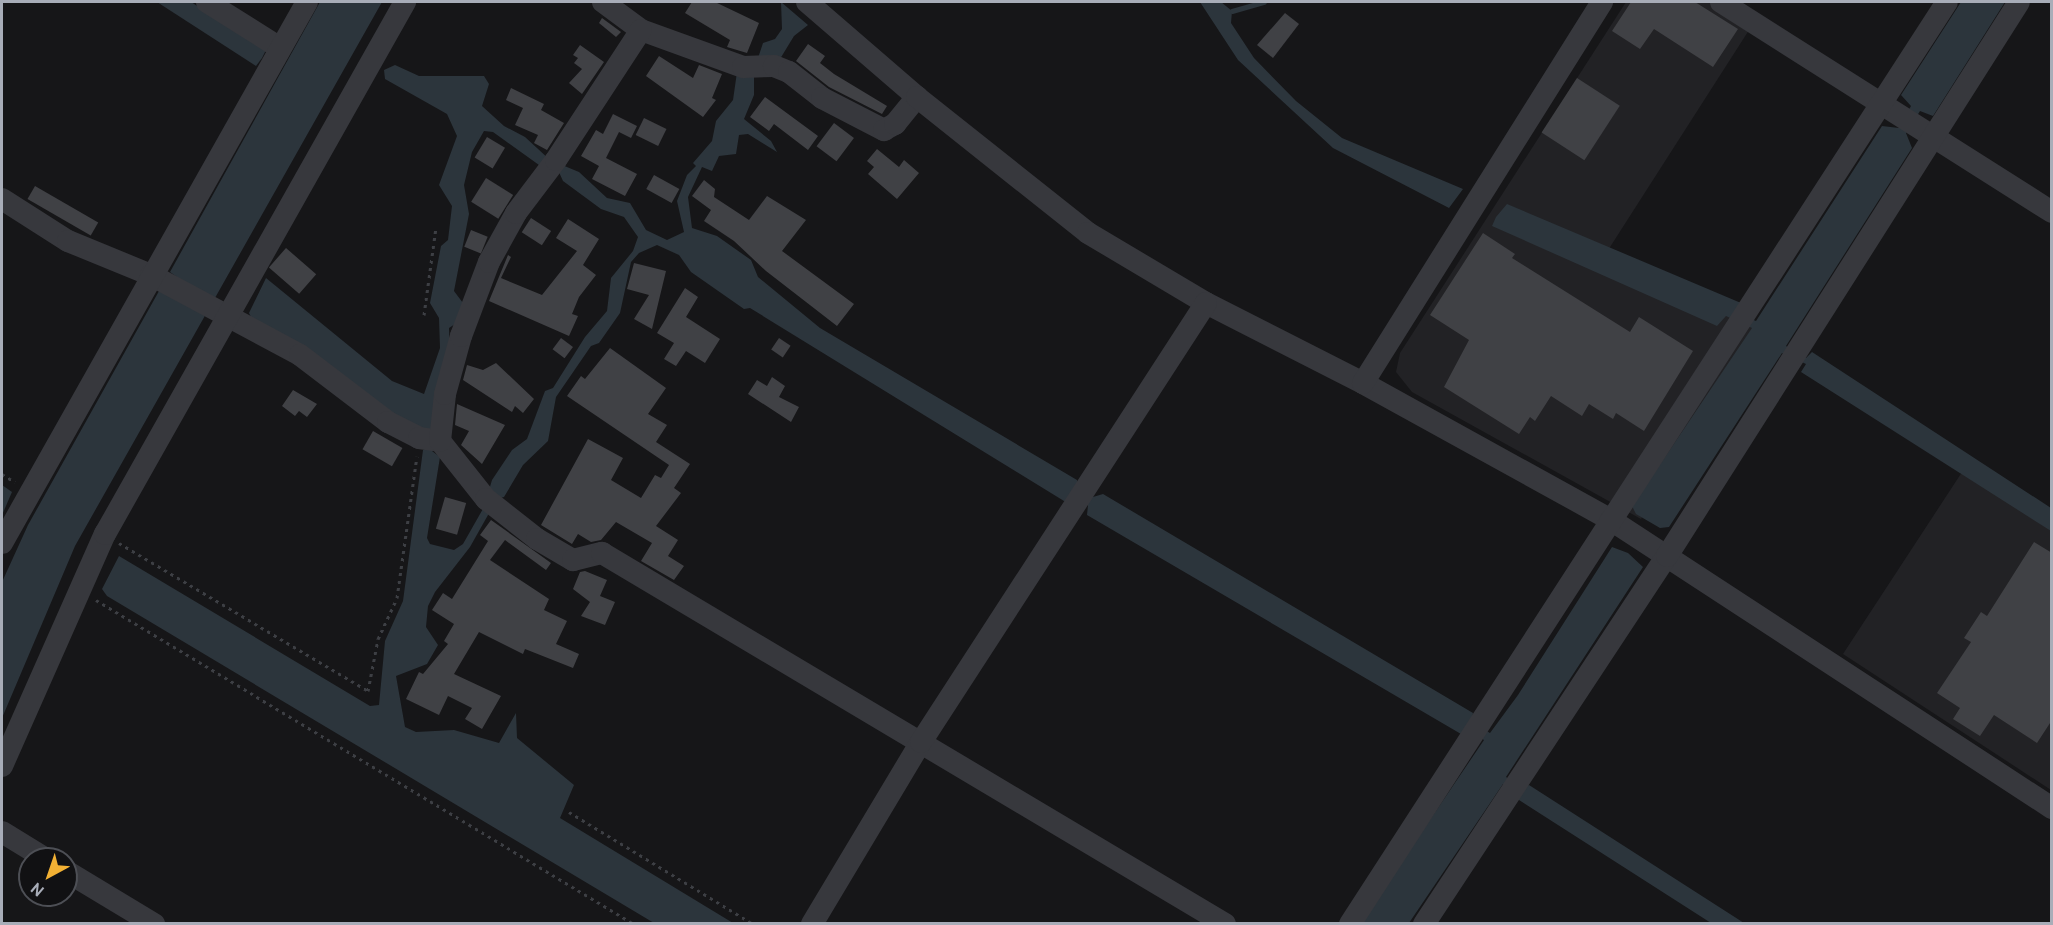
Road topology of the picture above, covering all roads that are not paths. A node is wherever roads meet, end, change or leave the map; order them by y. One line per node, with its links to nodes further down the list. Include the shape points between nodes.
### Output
1 (207, 2): 11 (street)
2 (307, 2): 11 (street)
3 (405, 2): 19 (street)
4 (603, 2): 10 (street)
5 (807, 2): 12 (street)
6 (1602, 2): 20 (street)
7 (1721, 2): 13 (street)
8 (1947, 2): 13 (street)
9 (2019, 2): 14 (street)
10 (641, 30): 12 (street, via 753,69 774,66 789,72 822,98 884,130); 21 (street, via 516,213 489,262 461,336)
11 (280, 48): 17 (street)
12 (917, 97): 18 (street, via 1088,233)
13 (1880, 102): 14 (street); 22 (street)
14 (1916, 126): 16 (street); 24 (street, via 1794,355)
15 (2, 199): 17 (street, via 68,241)
16 (2052, 212)
17 (159, 280): 19 (street); 23 (street)
18 (1206, 303): 20 (street); 25 (street)
19 (226, 317): 21 (street, via 300,355 388,422); 26 (street, via 105,534)
20 (1363, 383): 22 (street)
21 (430, 440): 25 (street, via 490,503 537,539 573,560 602,553)
22 (1611, 520): 24 (street); 34 (street)
23 (2, 543)
24 (1667, 556): 27 (street); 35 (street)
25 (921, 742): 32 (street); 33 (street)
26 (2, 766)
27 (2052, 808)
28 (2, 832): 29 (street)
29 (26, 847)
30 (78, 878): 31 (street)
31 (154, 924)
32 (812, 924)
33 (1225, 924)
34 (1350, 924)
35 (1424, 924)

